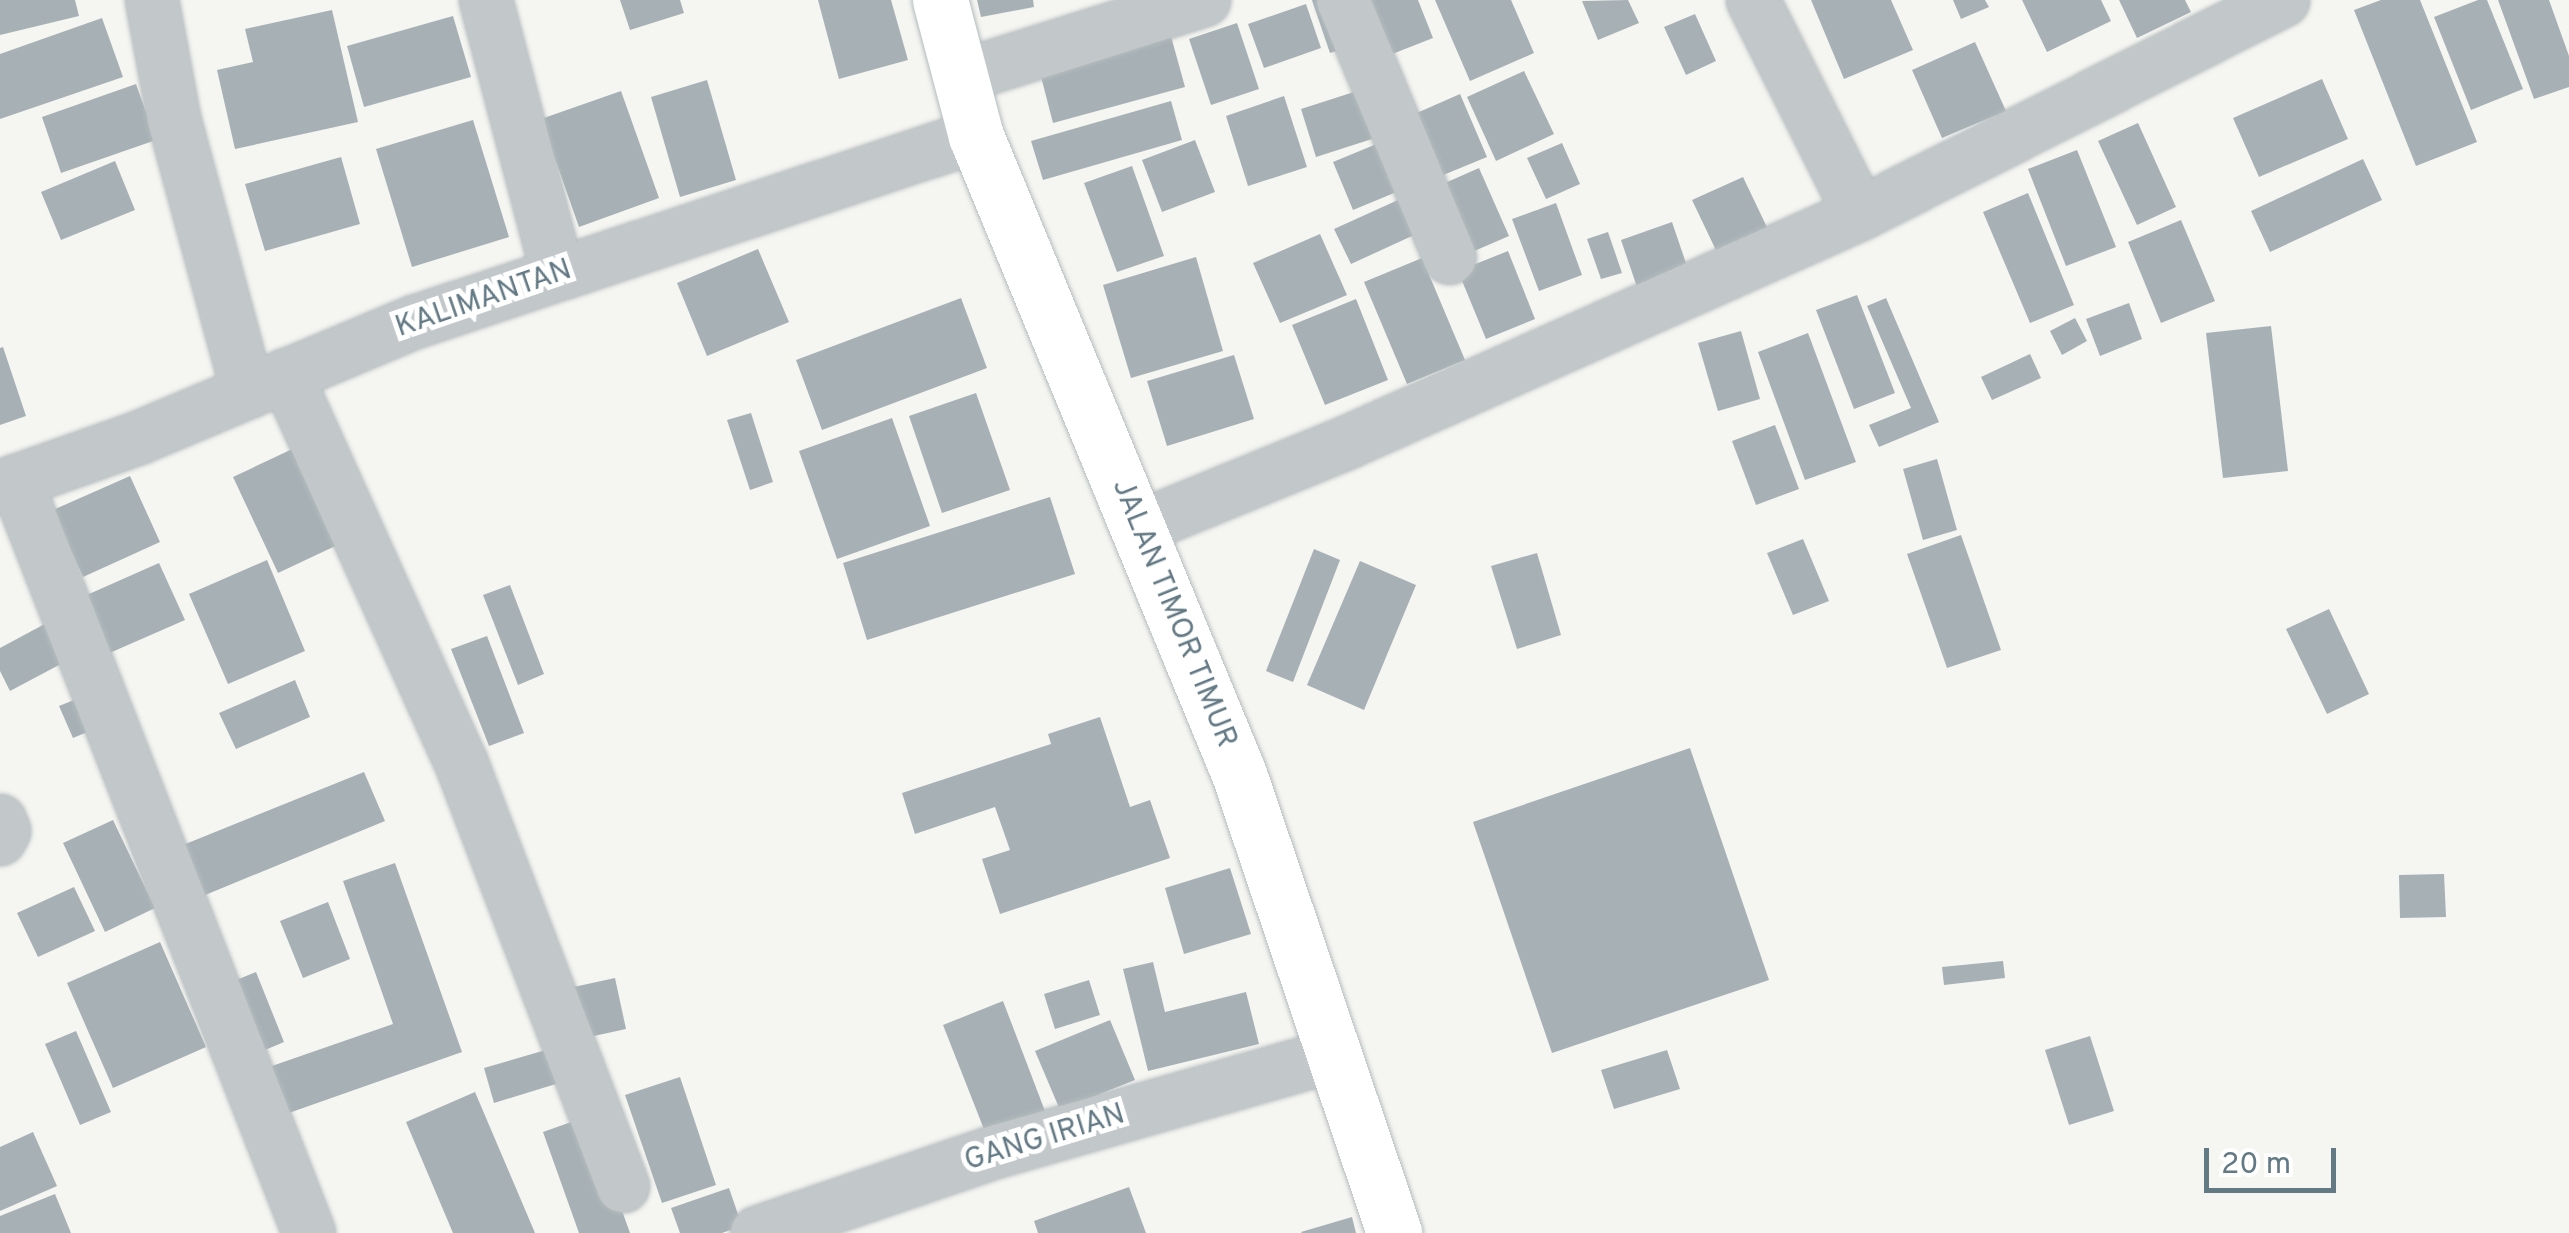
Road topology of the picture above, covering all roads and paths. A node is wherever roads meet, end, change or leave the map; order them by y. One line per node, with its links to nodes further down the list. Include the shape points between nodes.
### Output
1 (152, 0): 13 (street, via 174,119)
2 (486, 0): 12 (street)
3 (940, 0): 8 (street, JALAN TIMOR TIMUR)
4 (1204, 0): 8 (street)
5 (1343, 0): 11 (street)
6 (1753, 0): 10 (street)
7 (2278, 1): 10 (street)
8 (960, 77): 9 (street, JALAN TIMOR TIMUR)
9 (976, 136): 12 (street, KALIMANTAN); 15 (street, JALAN TIMOR TIMUR)
10 (1860, 214): 15 (street, via 1346,443)
11 (1450, 258)
12 (558, 274): 13 (street, KALIMANTAN, via 415,322)
13 (267, 383): 14 (street, KALIMANTAN); 19 (street, via 461,762)
14 (8, 484): 20 (street)
15 (1138, 528): 18 (street, JALAN TIMOR TIMUR, via 1239,774)
16 (0, 821): 17 (street)
17 (0, 838)
18 (1336, 1055): 21 (street, GANG IRIAN, via 998,1152); 22 (street, JALAN TIMOR TIMUR)
19 (624, 1186)
20 (309, 1233)
21 (757, 1233)
22 (1394, 1233)

